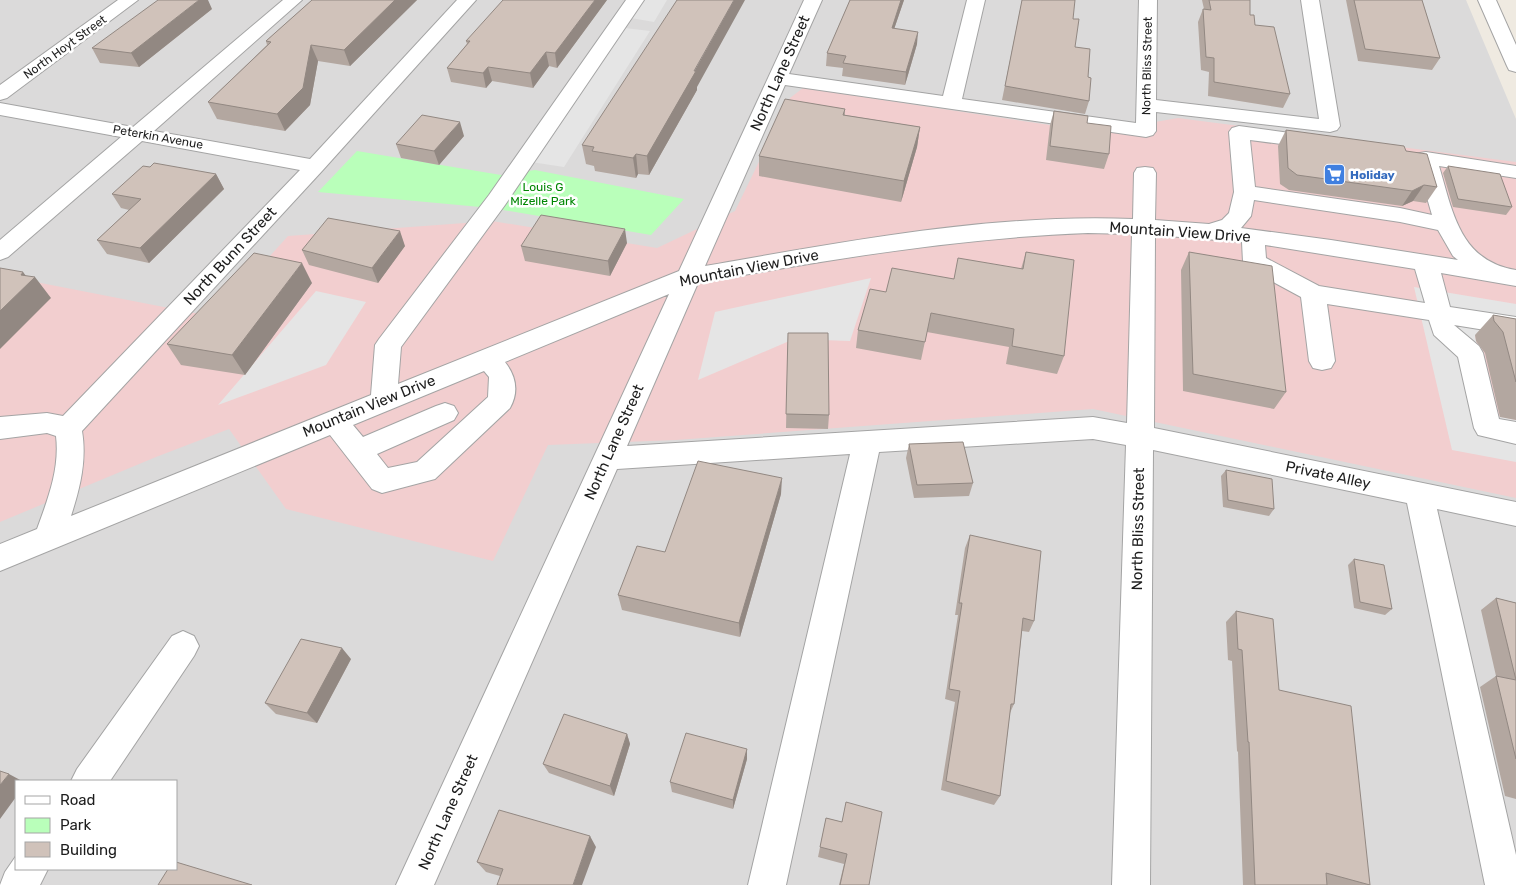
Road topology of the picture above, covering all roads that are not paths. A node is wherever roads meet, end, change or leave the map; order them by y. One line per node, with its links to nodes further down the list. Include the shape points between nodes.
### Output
1 (130, 0): 12 (street, North Hoyt Street)
2 (293, 0): 16 (street)
3 (467, 0): 18 (street, North Bunn Street)
4 (635, 0): 37 (street, via 497,200 388,345)
5 (813, 0): 11 (street, North Lane Street)
6 (976, 0): 13 (street)
7 (1148, 0): 14 (street, North Bliss Street)
8 (1310, 0): 14 (street, via 1330,126)
9 (1487, 0): 10 (street)
10 (1516, 66)
11 (778, 78): 13 (street); 29 (street, North Lane Street)
12 (0, 94)
13 (951, 102): 14 (street, North Bliss Street, via 1146,131)
14 (1146, 105)
15 (0, 109): 16 (street, Peterkin Avenue)
16 (139, 133): 18 (street, Peterkin Avenue); 26 (street)
17 (1338, 146): 21 (street, via 1239,132)
18 (315, 166): 41 (street, North Bunn Street)
19 (1516, 172): 22 (street, via 1416,157)
20 (1145, 173): 23 (street, North Bliss Street)
21 (1245, 192): 22 (street, via 1400,214); 24 (street, via 1240,216 1230,225)
22 (1446, 225): 28 (street, via 1461,251)
23 (1144, 226): 24 (street, Mountain View Drive); 29 (street, Mountain View Drive, via 1042,228 935,237); 44 (street, North Bliss Street)
24 (1210, 232): 25 (street, Mountain View Drive)
25 (1253, 236): 27 (street, Mountain View Drive); 31 (street, via 1255,262)
26 (0, 252)
27 (1425, 263): 28 (street, Mountain View Drive); 32 (street)
28 (1493, 274): 30 (street, Mountain View Drive)
29 (687, 277): 34 (street, Mountain View Drive); 47 (street, North Lane Street)
30 (1516, 278)
31 (1313, 293): 32 (street); 35 (street)
32 (1439, 313): 33 (street); 42 (street, via 1443,329 1470,353 1488,428)
33 (1516, 326)
34 (488, 357): 36 (street, Mountain View Drive); 43 (street, via 502,376 501,401)
35 (1322, 361)
36 (425, 383): 37 (street, Mountain View Drive); 38 (street)
37 (384, 400): 39 (street, Mountain View Drive)
38 (445, 413): 43 (street); 46 (street)
39 (334, 420): 46 (street); 50 (street, Mountain View Drive)
40 (0, 428): 41 (street, via 47,423)
41 (68, 428): 50 (street, via 72,445 71,465)
42 (1516, 433)
43 (464, 436): 46 (street, via 425,471 382,481)
44 (1140, 436): 45 (street, Private Alley, via 1094,428); 48 (street, Private Alley); 58 (street, North Bliss Street)
45 (867, 442): 47 (street, Private Alley); 57 (street)
46 (359, 450)
47 (607, 458): 56 (street, North Lane Street)
48 (1420, 494): 49 (street, Private Alley); 59 (street)
49 (1516, 514)
50 (50, 536): 51 (street, Mountain View Drive)
51 (0, 558)
52 (183, 646): 53 (street)
53 (90, 780)
54 (28, 870): 55 (street)
55 (18, 885)
56 (415, 885)
57 (767, 885)
58 (1131, 885)
59 (1504, 885)

